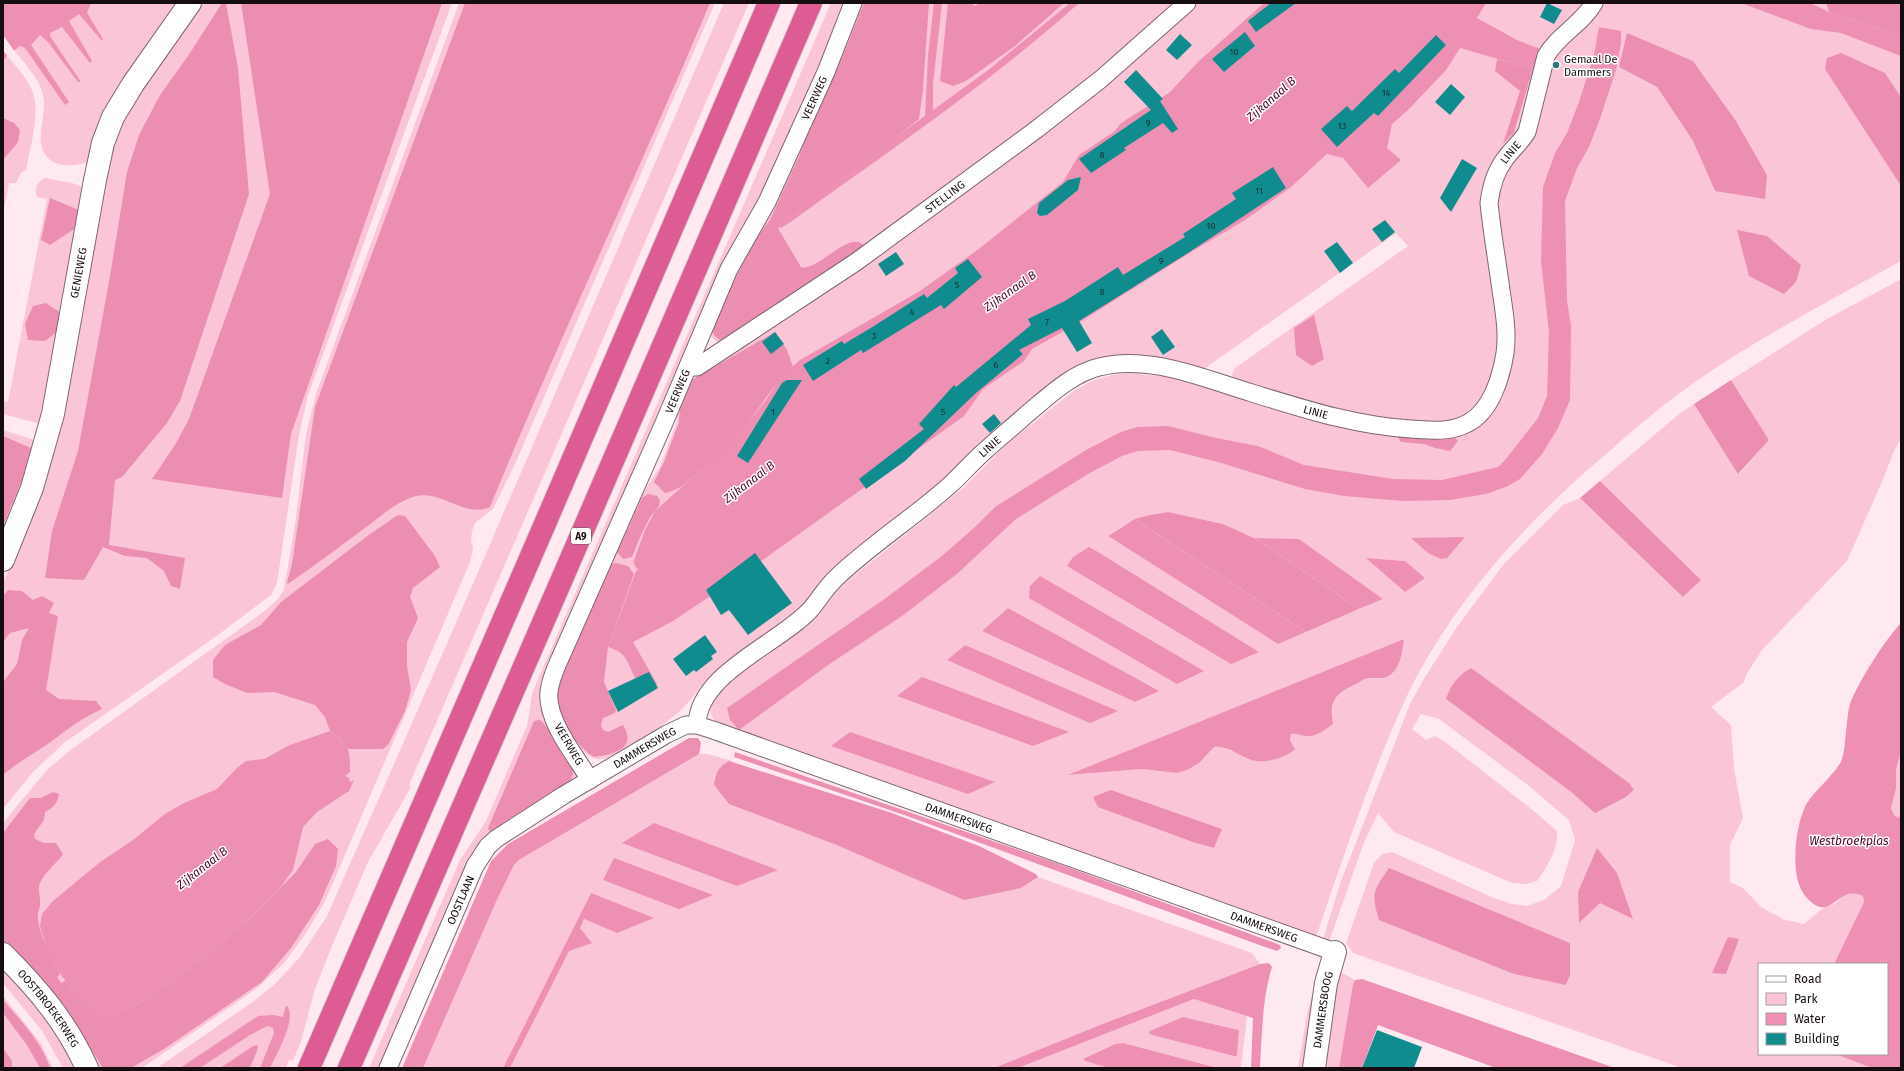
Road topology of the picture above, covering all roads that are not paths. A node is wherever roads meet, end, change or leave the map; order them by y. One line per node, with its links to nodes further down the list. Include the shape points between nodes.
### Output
1 (190, 3): 8 (street, GENIEWEG, via 133,84 108,130 95,180 53,414 32,488)
2 (769, 3): 14 (highway)
3 (810, 3): 15 (highway, A9)
4 (853, 3): 7 (street, VEERWEG, via 826,72 767,202 729,269)
5 (1187, 3): 7 (street, STELLING, via 1082,94 881,244 726,349 697,367)
6 (1594, 3): 9 (street, LINIE, via 1585,16 1553,45 1546,56 1526,132 1505,159 1492,185 1489,203 1506,345 1492,396 1473,420 1459,427 1441,431 1375,426 1323,414 1158,366 1126,363 1099,367 1073,378 1050,394 945,489 838,576 798,621 719,681 703,700 697,713)
7 (688, 367): 10 (street, VEERWEG, via 550,685 549,700 554,719)
8 (3, 560)
9 (697, 725): 10 (street, DAMMERSWEG, via 686,725 676,729); 11 (street, DAMMERSWEG)
10 (590, 780): 16 (street, OOSTLAAN, via 513,827 488,846 475,866)
11 (1335, 952): 17 (street, DAMMERSBOOG, via 1326,983)
12 (3, 954): 13 (street, OOSTBROEKERWEG, via 46,1000 68,1031)
13 (87, 1068)
14 (309, 1068)
15 (349, 1068)
16 (388, 1068)
17 (1314, 1068)

